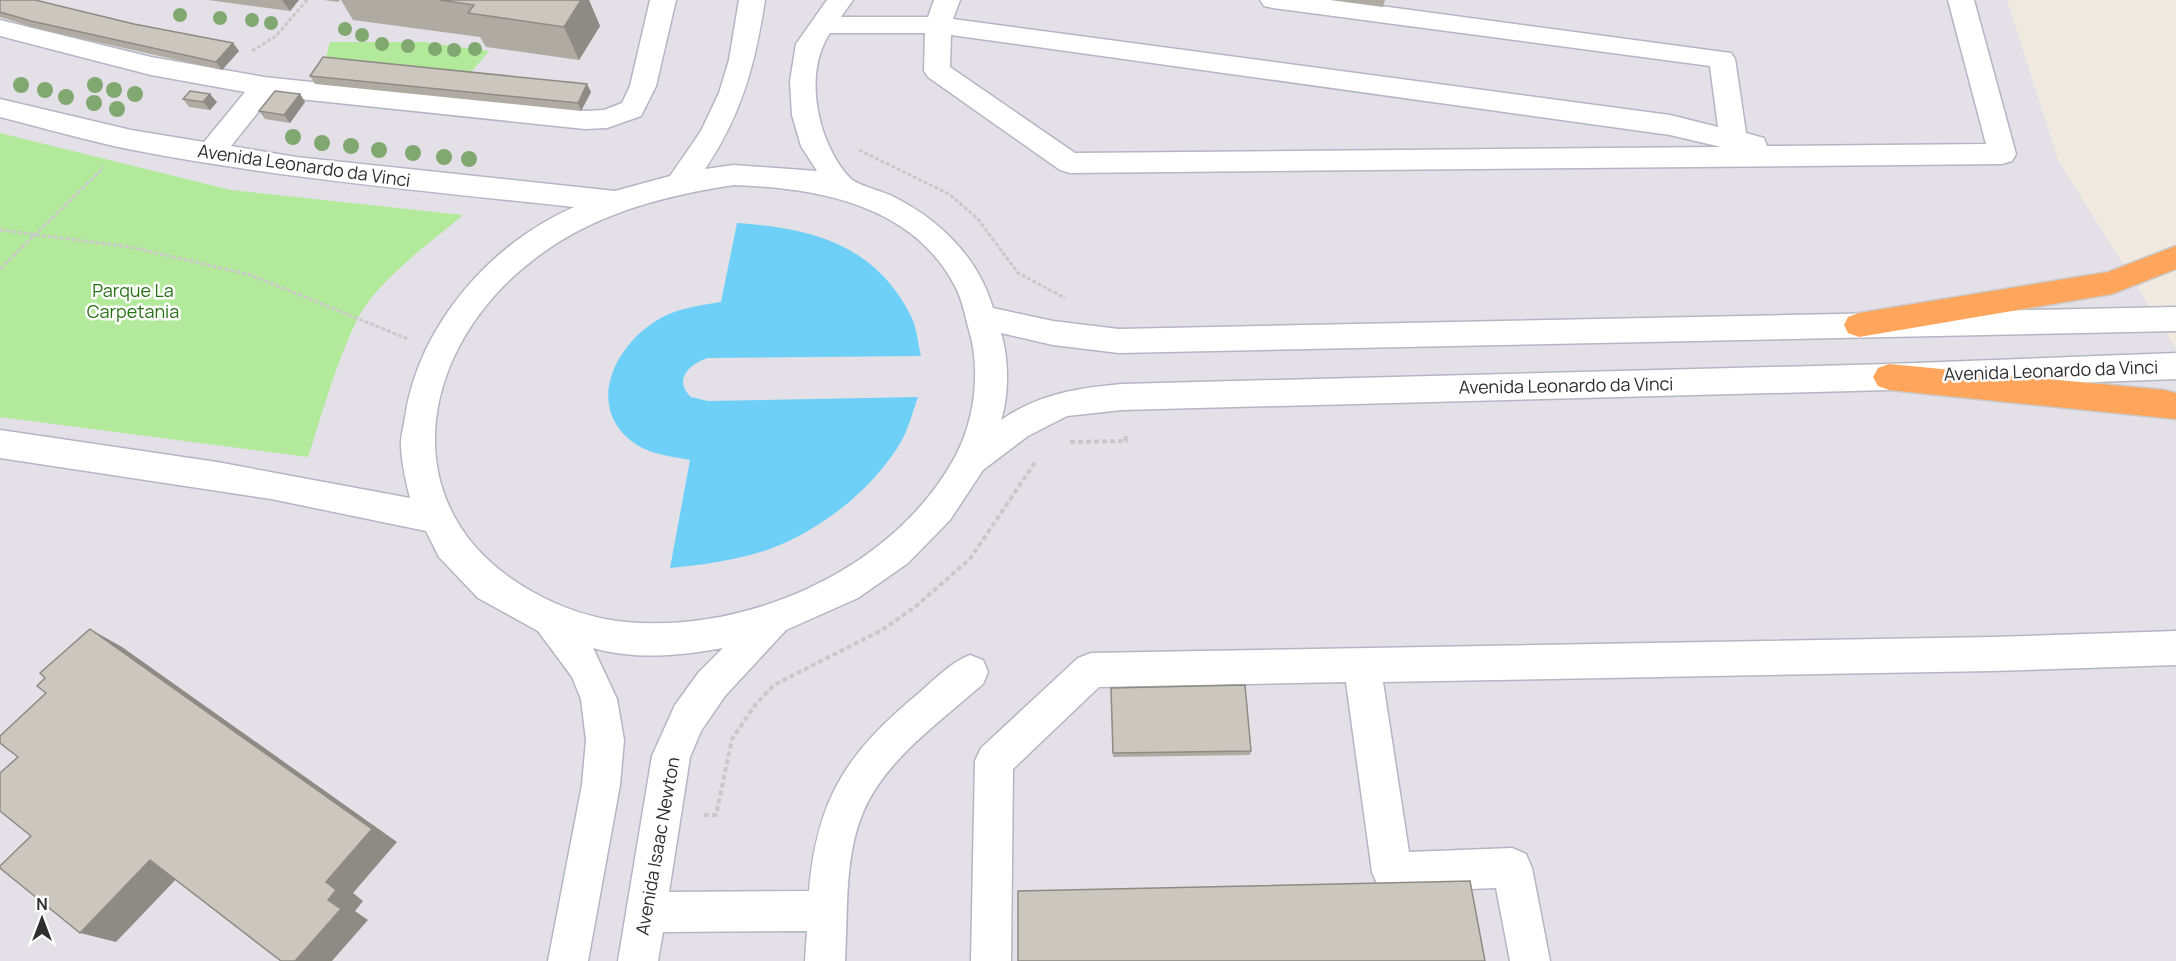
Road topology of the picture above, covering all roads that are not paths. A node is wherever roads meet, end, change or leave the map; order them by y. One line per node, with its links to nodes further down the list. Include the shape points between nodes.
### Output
1 (663, 0): 9 (street, via 638,99 632,110 607,119 585,120)
2 (752, 0): 14 (street, via 738,77 724,114)
3 (840, 0): 7 (street)
4 (1273, 0): 11 (street, via 1722,59)
5 (1961, 0): 13 (street, via 2002,154)
6 (942, 12): 7 (street); 11 (street, via 1670,125); 13 (street, via 937,71 1070,163)
7 (823, 25): 15 (street, via 809,44 803,81 805,116 815,146)
8 (0, 28): 9 (street, via 151,66)
9 (264, 86): 12 (street)
10 (0, 108): 12 (street, Avenida Leonardo da Vinci, via 131,140)
11 (1733, 139): 13 (street)
12 (210, 154): 16 (street, Avenida Leonardo da Vinci)
13 (1789, 156)
14 (681, 181): 15 (street, via 734,175 789,176); 16 (street)
15 (841, 187): 18 (street, via 892,208 932,235 965,274)
16 (612, 201): 26 (street, via 550,233 497,274 454,325 431,368 417,418 417,471)
17 (2176, 257): 20 (highway, via 2112,283)
18 (986, 318): 20 (street, via 1053,333 1119,341); 25 (street, via 993,362 989,410)
19 (2176, 319): 20 (street)
20 (1859, 326)
21 (2176, 366): 22 (street, Avenida Leonardo da Vinci)
22 (1888, 377): 23 (highway); 25 (street, Avenida Leonardo da Vinci, via 1122,397 1067,403 1049,410 1021,423)
23 (2176, 406)
24 (0, 444): 26 (street, via 163,466)
25 (972, 460): 28 (street, via 942,507 886,562 829,598)
26 (432, 518): 27 (street, via 458,559 491,589)
27 (551, 622): 28 (street, via 616,637 694,638); 34 (street, via 585,666 599,699 604,740 601,785)
28 (772, 622): 33 (street, Avenida Isaac Newton, via 712,684 688,718 670,756)
29 (2176, 648): 30 (street)
30 (1362, 665): 37 (street, via 1091,670 994,761); 38 (street, via 1392,872 1512,868)
31 (970, 672): 32 (street, via 879,754 852,794 836,835)
32 (828, 910): 33 (street); 36 (street)
33 (646, 912): 35 (street, Avenida Isaac Newton)
34 (568, 961)
35 (639, 961)
36 (825, 961)
37 (991, 961)
38 (1530, 961)

